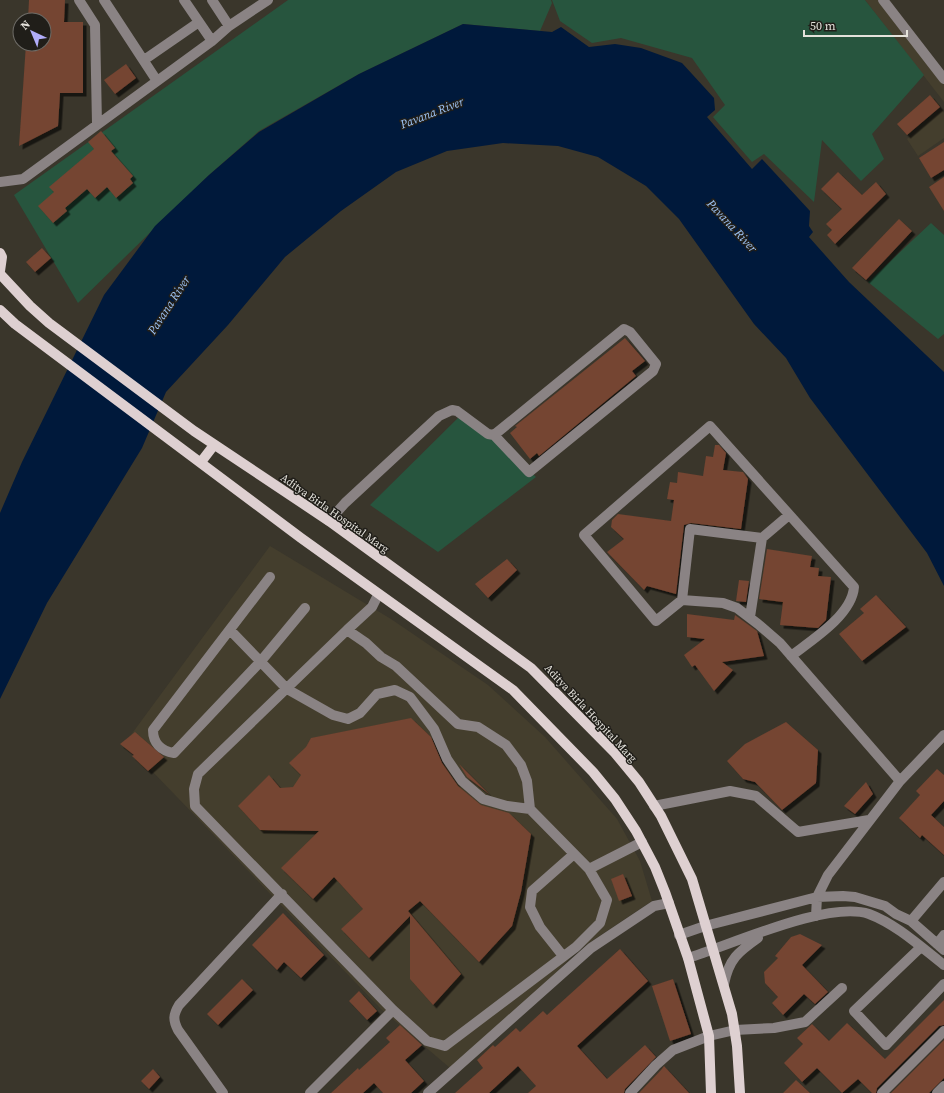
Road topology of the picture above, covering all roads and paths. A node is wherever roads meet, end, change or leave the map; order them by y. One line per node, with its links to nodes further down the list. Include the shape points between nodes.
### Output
1 (79, 0): 13 (street, via 95,24)
2 (104, 0): 10 (street)
3 (184, 0): 7 (street)
4 (213, 0): 8 (street)
5 (268, 0): 8 (street)
6 (883, 0): 11 (street)
7 (199, 22): 9 (street); 10 (street)
8 (229, 26): 9 (street)
9 (212, 41): 12 (street)
10 (144, 60): 12 (street)
11 (944, 78)
12 (157, 81): 13 (street)
13 (97, 124): 14 (street, via 23,179)
14 (0, 182)
15 (0, 253): 16 (main road)
16 (0, 271)
17 (0, 274): 20 (main road, Aditya Birla Hospital Marg, via 49,323)
18 (0, 310): 21 (main road, via 36,340)
19 (494, 435): 19 (street, via 621,330 626,329 630,332 656,364 653,371 529,472); 23 (street, via 488,434 457,411 445,412 350,498)
20 (214, 445): 21 (main road); 23 (main road, Aditya Birla Hospital Marg)
21 (201, 462): 26 (main road)
22 (789, 515): 24 (street); 27 (street, via 710,426 584,534 656,621); 32 (street, via 854,587 852,599 843,612 825,631)
23 (329, 521): 37 (main road, Aditya Birla Hospital Marg, via 531,668 615,754)
24 (762, 538): 27 (street, via 690,529); 29 (street)
25 (270, 577): 30 (street)
26 (378, 595): 31 (street, via 372,608); 40 (main road, via 517,694 593,772 615,799)
27 (682, 600): 29 (street, via 723,602)
28 (305, 608): 33 (street)
29 (750, 617): 32 (street)
30 (230, 630): 33 (street); 33 (street, via 153,730 153,737 158,746 165,752 174,753)
31 (347, 630): 34 (street); 38 (street, via 396,666 458,724 478,727 506,745 521,765 528,781)
32 (791, 656): 36 (street)
33 (261, 661): 34 (street)
34 (288, 689): 38 (street, via 332,715 348,719 360,713 377,694 395,690 410,697 434,729 447,759 462,781 483,799); 44 (street, via 198,774 194,790 195,806)
35 (944, 735): 36 (street)
36 (900, 782): 39 (street)
37 (654, 806): 39 (street, via 730,791 756,796 798,832); 49 (main road, Aditya Birla Hospital Marg, via 692,879)
38 (530, 809): 41 (street)
39 (870, 820): 45 (street, via 828,875)
40 (642, 842): 42 (street); 46 (main road)
41 (574, 854): 42 (street); 56 (street, via 532,890 530,907 540,927)
42 (589, 870): 56 (street, via 607,900 600,923)
43 (944, 882): 48 (street)
44 (282, 894): 62 (street); 67 (street, via 178,1005 174,1014 178,1030)
45 (817, 897): 47 (street); 48 (street, via 843,896 872,901); 49 (street)
46 (669, 904): 51 (main road); 69 (street, via 654,906 591,948)
47 (816, 916): 50 (street); 53 (street, via 835,912 868,914 889,924)
48 (911, 921): 54 (street)
49 (705, 926): 51 (street); 55 (main road, Aditya Birla Hospital Marg)
50 (768, 930): 55 (street); 59 (street, via 730,962)
51 (679, 935): 57 (main road)
52 (944, 935): 54 (street)
53 (921, 947): 58 (street); 60 (street, via 854,1011 886,1045)
54 (941, 947)
55 (714, 950): 57 (street); 59 (main road, Aditya Birla Hospital Marg)
56 (563, 956): 62 (street, via 445,1046 427,1041)
57 (688, 958): 65 (main road)
58 (944, 965)
59 (724, 984): 63 (main road, Aditya Birla Hospital Marg)
60 (944, 984)
61 (842, 988): 63 (street, via 805,1022 774,1028)
62 (393, 1010): 68 (street)
63 (736, 1030): 65 (street); 72 (main road, Aditya Birla Hospital Marg)
64 (944, 1031): 73 (street)
65 (708, 1036): 70 (street, via 673,1050); 71 (main road)
66 (944, 1086): 74 (street)
67 (223, 1093)
68 (310, 1093)
69 (428, 1093)
70 (630, 1093)
71 (711, 1093)
72 (740, 1093)
73 (882, 1093)
74 (937, 1093)

